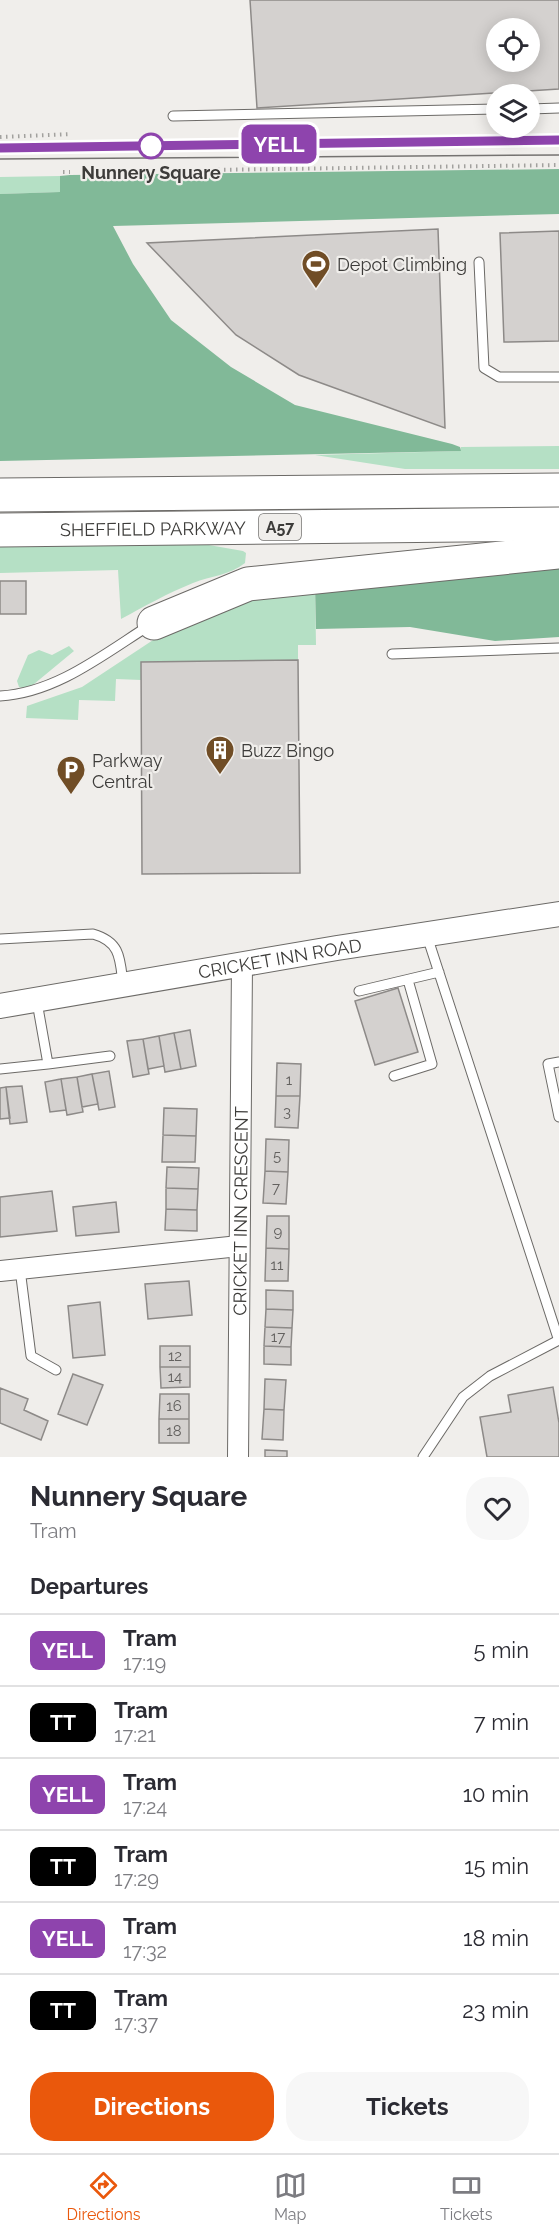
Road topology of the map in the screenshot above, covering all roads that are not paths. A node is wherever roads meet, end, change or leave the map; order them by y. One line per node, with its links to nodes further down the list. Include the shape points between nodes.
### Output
1 (559, 108): 3 (lane)
2 (486, 109): 4 (lane)
3 (540, 109)
4 (173, 116)
5 (479, 262): 6 (lane, via 484,368 499,377)
6 (559, 377)
7 (559, 490): 8 (highway, SHEFFIELD PARKWAY / A57)
8 (0, 495)
9 (559, 524): 10 (highway, SHEFFIELD PARKWAY / A57)
10 (0, 530)
11 (559, 552): 12 (highway, via 248,584)
12 (154, 623): 15 (lane, via 68,676 28,693)
13 (559, 648): 14 (lane)
14 (392, 654)
15 (0, 696)
16 (559, 914): 17 (street, CRICKET INN ROAD)
17 (426, 934): 19 (street, CRICKET INN ROAD); 20 (lane)
18 (0, 939): 22 (lane, via 93,934 106,938 119,952)
19 (242, 964): 22 (street, CRICKET INN ROAD); 32 (street, CRICKET INN CRESCENT)
20 (439, 972): 21 (lane); 35 (lane)
21 (408, 980): 23 (lane); 30 (lane, via 432,1064)
22 (123, 984): 24 (street, CRICKET INN ROAD)
23 (359, 991)
24 (36, 1000): 25 (street, CRICKET INN ROAD); 28 (lane)
25 (0, 1006)
26 (110, 1056): 28 (lane)
27 (559, 1062): 31 (lane, via 548,1064)
28 (48, 1064): 29 (lane)
29 (0, 1069)
30 (394, 1076)
31 (559, 1117)
32 (240, 1246): 33 (street); 37 (street, CRICKET INN CRESCENT)
33 (20, 1269): 34 (street); 36 (lane, via 31,1356)
34 (0, 1270)
35 (559, 1339): 38 (lane, via 490,1376 463,1397)
36 (56, 1370)
37 (238, 1457)
38 (423, 1457)

